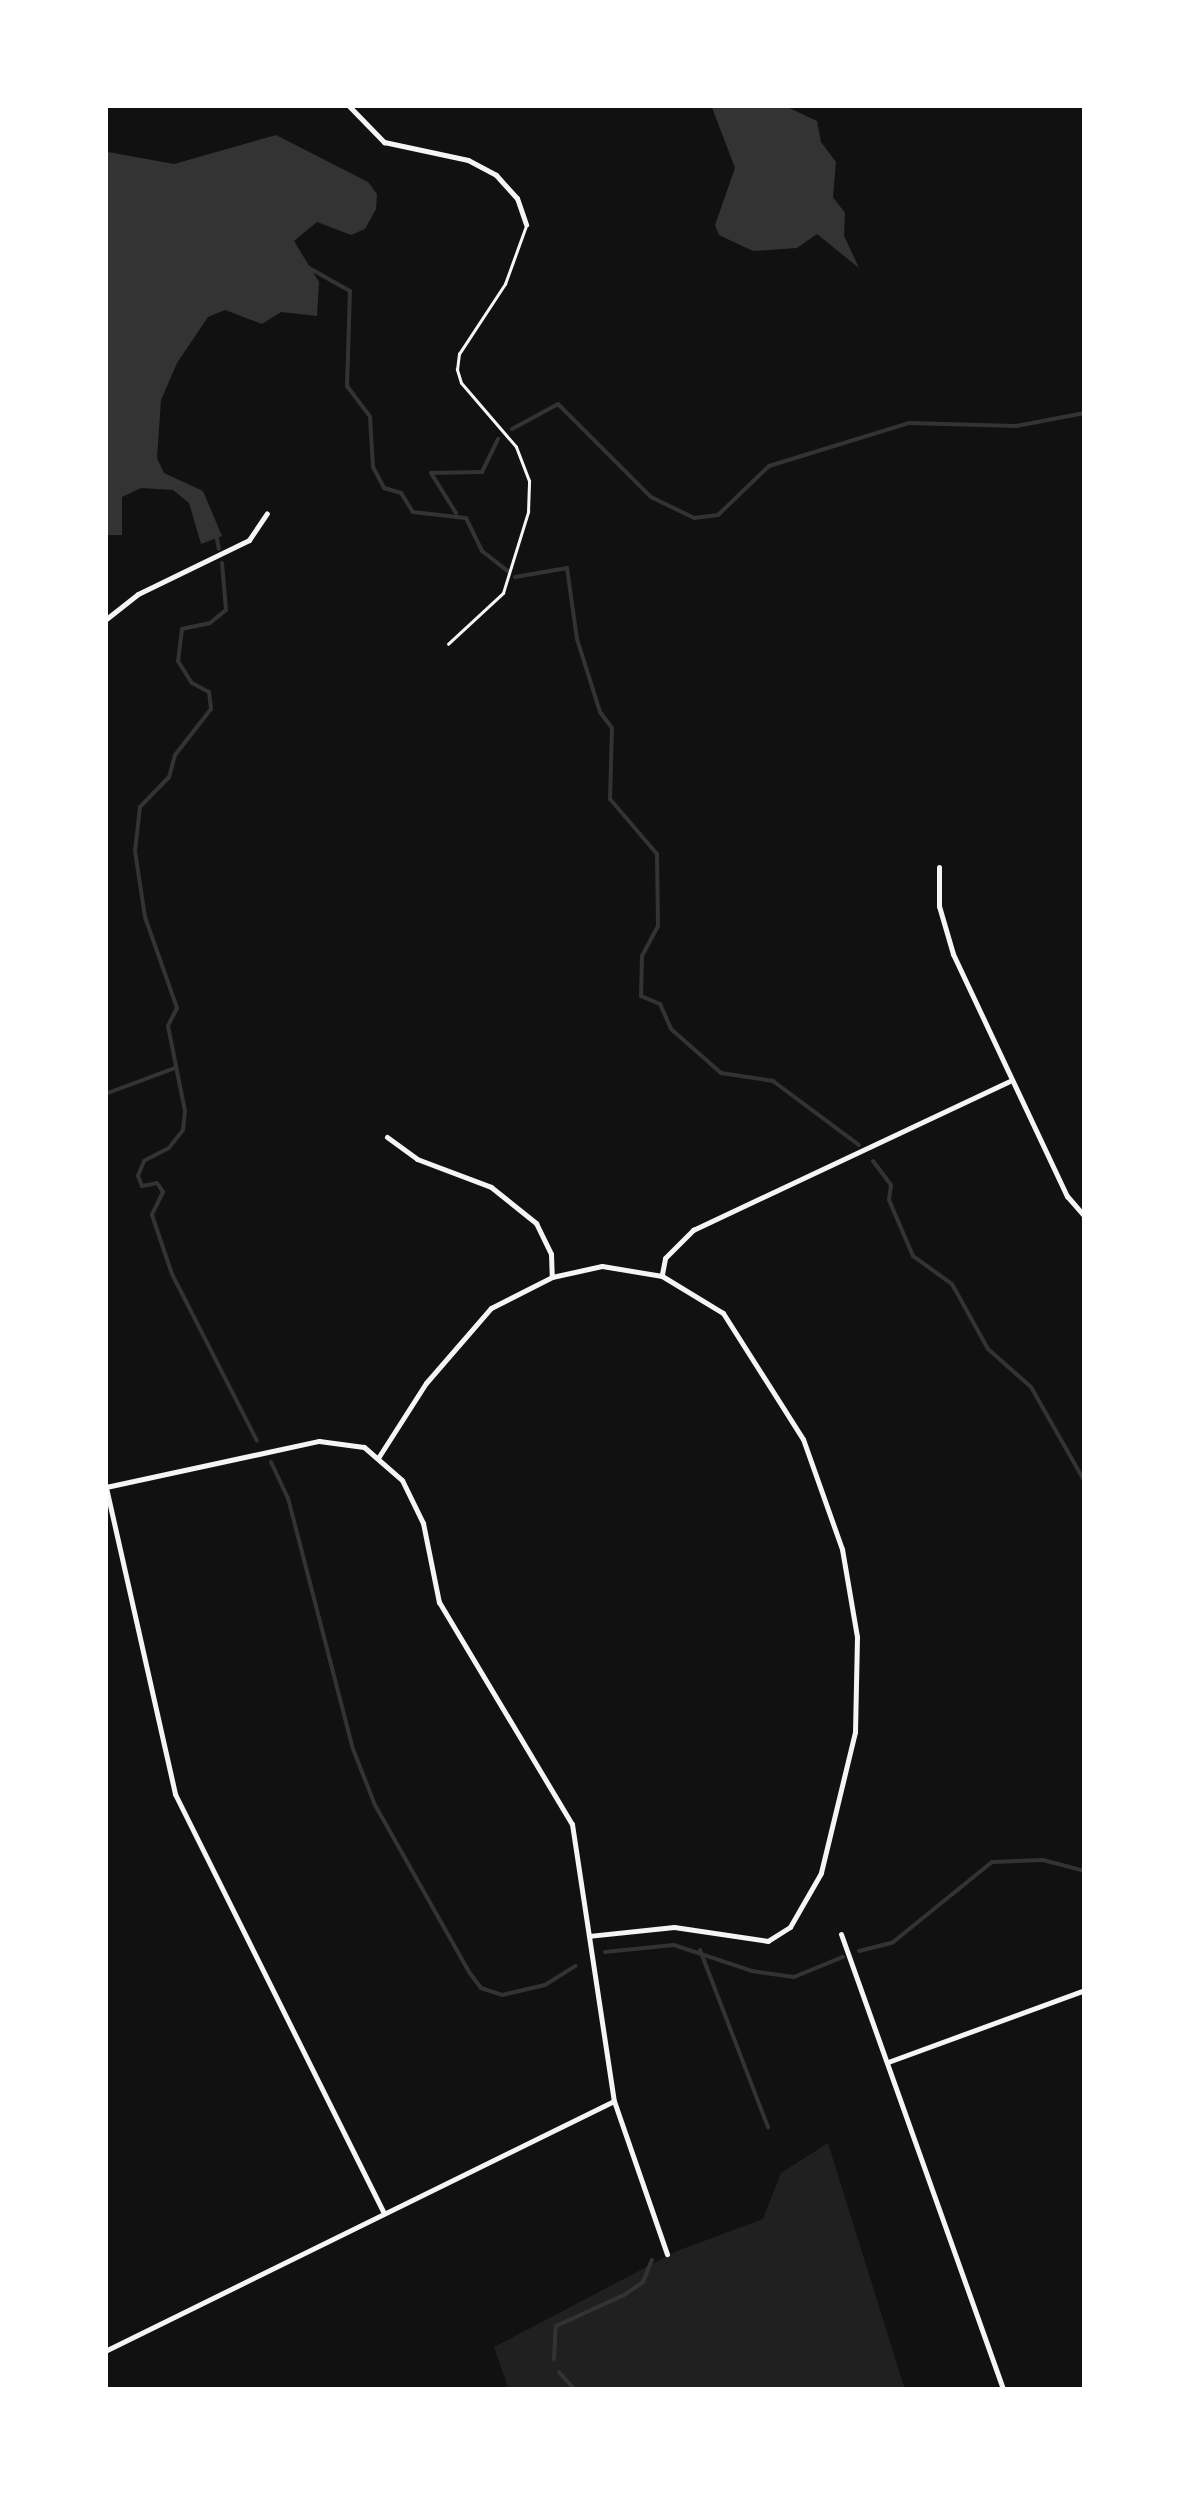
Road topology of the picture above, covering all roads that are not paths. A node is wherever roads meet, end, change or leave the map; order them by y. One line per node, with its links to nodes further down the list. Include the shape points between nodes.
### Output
1 (348, 105): 2 (street, via 384,142 468,160 496,175 517,198)
2 (526, 224): 5 (lane, via 505,284 459,354 457,370 516,448 528,481 528,512 503,593)
3 (267, 513): 4 (street, via 250,540 138,594)
4 (105, 620)
5 (448, 644)
6 (939, 867): 7 (street, via 939,906 953,954)
7 (1010, 1081): 9 (street, via 1067,1196); 11 (street, via 693,1230 664,1258)
8 (387, 1137): 10 (street, via 417,1158 491,1186 536,1223 551,1254)
9 (1085, 1216)
10 (552, 1276): 11 (street, via 602,1266); 12 (street, via 516,1290 465,1333)
11 (662, 1276): 15 (street, via 723,1313 804,1440 830,1506 850,1588 858,1684 854,1732 820,1874 779,1938 750,1943 674,1926)
12 (378, 1458): 13 (street, via 347,1440 286,1443); 15 (street, via 416,1502 438,1602 566,1810)
13 (105, 1485): 19 (street, via 175,1794)
14 (842, 1934): 17 (street)
15 (589, 1936): 18 (street)
16 (1085, 1990): 17 (street)
17 (888, 2062): 22 (street)
18 (614, 2101): 19 (street); 20 (street)
19 (383, 2211): 21 (street)
20 (667, 2254)
21 (105, 2351)
22 (1002, 2390)

